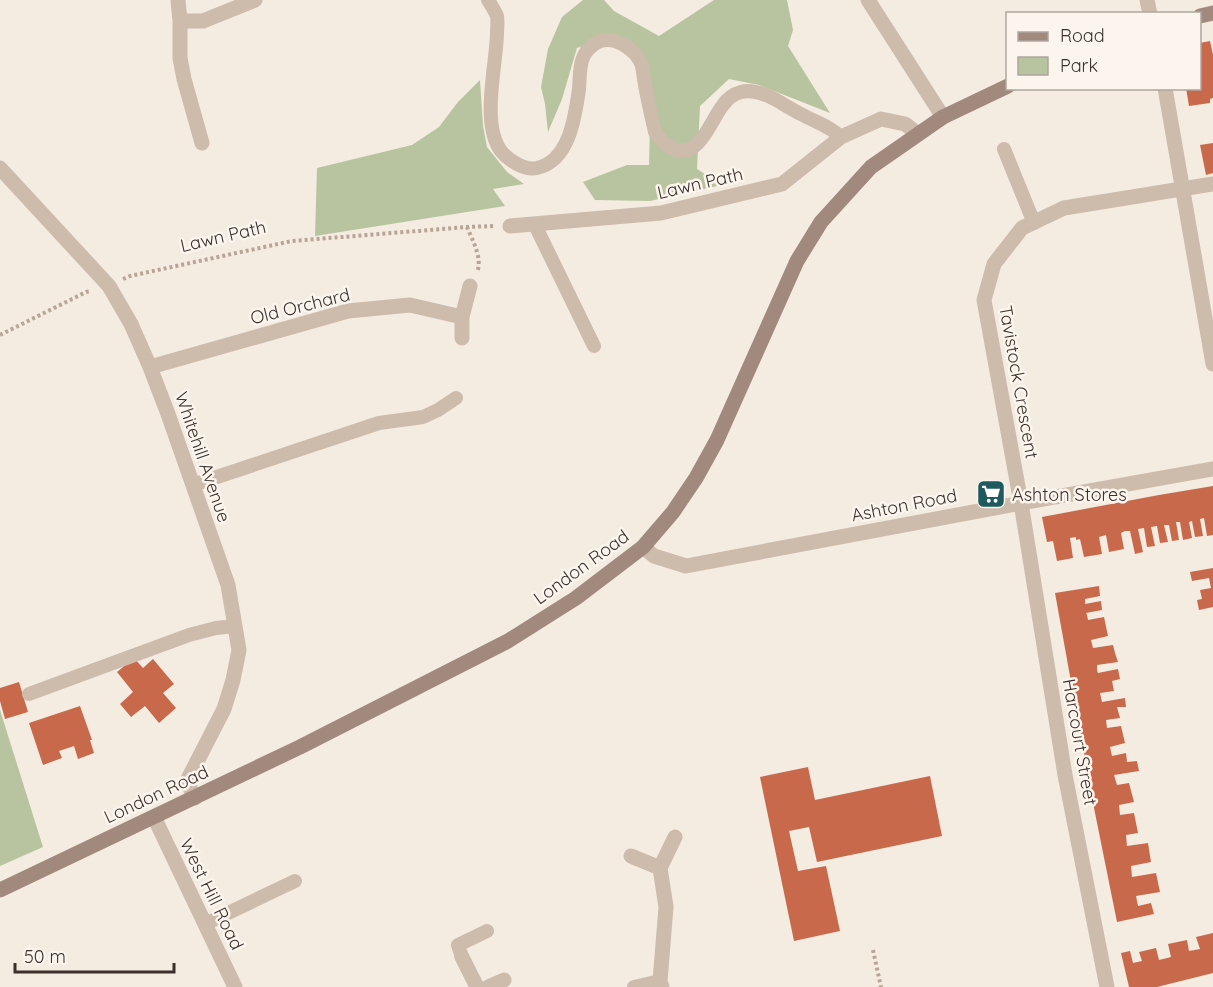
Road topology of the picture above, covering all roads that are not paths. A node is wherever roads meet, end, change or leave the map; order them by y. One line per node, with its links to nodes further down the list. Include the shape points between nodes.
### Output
1 (178, 0): 5 (street)
2 (255, 0): 5 (street, via 203,21)
3 (488, 0): 10 (lane, via 497,17 491,99 493,136 513,162 532,169 546,166 556,158 566,144 577,104 582,61 586,51 603,40 626,46 641,63 655,132 673,149 690,150 723,105 743,92 773,98)
4 (868, 0): 8 (street)
5 (180, 21): 11 (street, via 180,58)
6 (1006, 87): 8 (street, London Road)
7 (1165, 90): 15 (street)
8 (943, 117): 9 (street, London Road)
9 (918, 134): 10 (street, Lawn Path, via 904,124 881,119); 29 (street, London Road, via 871,167 820,222 797,261 717,440 673,512)
10 (841, 136): 17 (street, Lawn Path, via 782,184 661,213)
11 (202, 142)
12 (1004, 148): 16 (lane)
13 (0, 168): 24 (street, Whitehill Avenue, via 109,286)
14 (1213, 184): 15 (street, Tavistock Crescent)
15 (1182, 189): 16 (street, Tavistock Crescent, via 1064,208); 23 (street)
16 (1034, 223): 28 (street, Tavistock Crescent, via 1022,228 994,264 984,300)
17 (535, 225): 18 (street, Lawn Path); 22 (lane)
18 (510, 226)
19 (470, 286): 20 (street)
20 (462, 317): 21 (street); 24 (street, Old Orchard, via 410,305 348,311)
21 (462, 338)
22 (594, 346)
23 (1213, 364)
24 (150, 367): 27 (street, Whitehill Avenue)
25 (456, 398): 27 (lane, via 423,417 379,423)
26 (1213, 469): 28 (street, Ashton Road)
27 (193, 485): 30 (street, Whitehill Avenue, via 228,585)
28 (1021, 503): 29 (street, Ashton Road, via 686,566 654,556); 48 (street, Harcourt Street, via 1065,775)
29 (643, 547): 32 (street, London Road, via 576,598 508,641)
30 (235, 626): 31 (lane, via 189,635); 32 (street, Whitehill Avenue, via 239,650 233,680 224,709 188,779)
31 (29, 694)
32 (195, 798): 33 (street, London Road)
33 (154, 817): 38 (street, London Road); 39 (street, West Hill Road)
34 (675, 837): 36 (street)
35 (631, 856): 36 (street)
36 (660, 868): 43 (street, via 666,907)
37 (295, 881): 39 (lane)
38 (0, 890)
39 (205, 924): 44 (street, West Hill Road)
40 (488, 931): 41 (lane, via 458,945)
41 (462, 957): 45 (street)
42 (504, 980): 46 (street)
43 (661, 984): 47 (lane)
44 (235, 987)
45 (477, 987)
46 (488, 987)
47 (633, 987)
48 (1107, 987)

